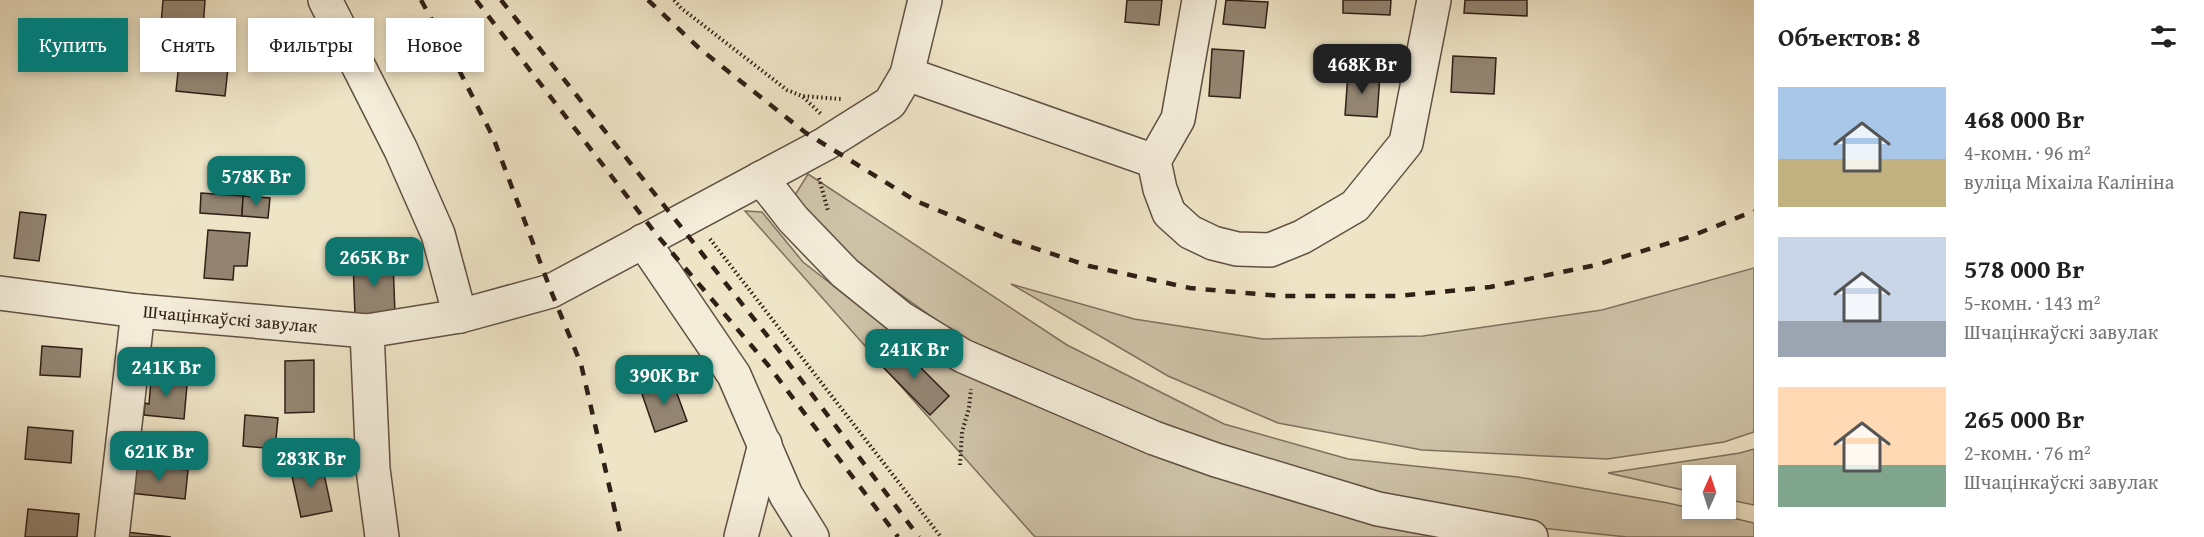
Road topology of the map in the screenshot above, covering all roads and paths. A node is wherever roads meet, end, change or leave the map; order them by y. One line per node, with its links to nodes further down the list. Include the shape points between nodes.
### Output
1 (325, 0): 14 (street, via 401,150 438,234)
2 (674, 0): 7 (path, via 787,90 802,96)
3 (925, 0): 6 (street, Шчацінкаўскі завулак)
4 (1199, 0): 8 (street, via 1178,119)
5 (1434, 0): 8 (street, via 1406,143 1355,206 1302,237 1270,249 1237,249 1190,232 1169,213)
6 (907, 74): 8 (street); 9 (street, Шчацінкаўскі завулак, via 890,103)
7 (846, 100)
8 (1154, 161)
9 (761, 178): 10 (street, Шчацінкаўскі завулак); 16 (street, via 793,219 851,279 901,318)
10 (691, 215): 11 (street, Шчацінкаўскі завулак); 23 (path)
11 (643, 241): 14 (street, Шчацінкаўскі завулак, via 551,291); 17 (street, via 734,375)
12 (0, 293): 13 (street, Шчацінкаўскі завулак)
13 (138, 311): 15 (street, Шчацінкаўскі завулак); 19 (street)
14 (460, 316): 15 (street, Шчацінкаўскі завулак)
15 (367, 331): 20 (street, via 373,469)
16 (963, 356): 18 (path, via 971,382); 24 (street, via 1216,460 1378,509)
17 (765, 444): 21 (street); 22 (street, via 786,495)
18 (960, 465)
19 (112, 537)
20 (382, 537)
21 (741, 537)
22 (812, 537)
23 (941, 537)
24 (1531, 537)

